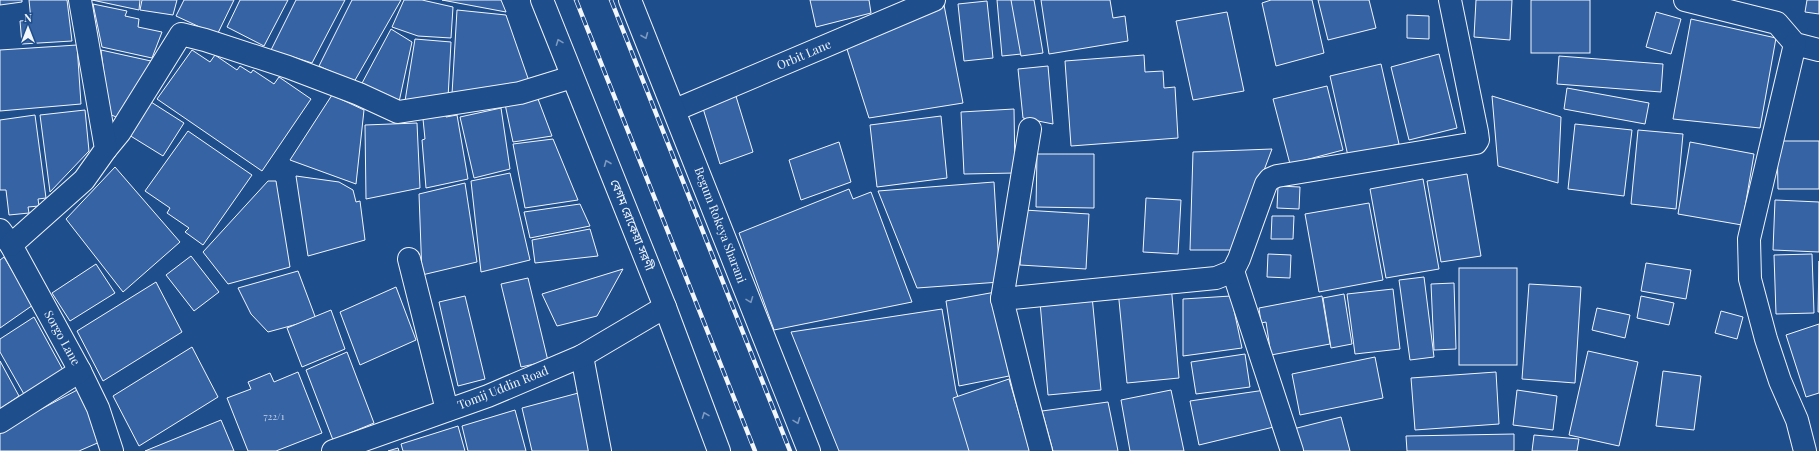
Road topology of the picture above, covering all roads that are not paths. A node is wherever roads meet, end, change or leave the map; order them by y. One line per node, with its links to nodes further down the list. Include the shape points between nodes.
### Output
1 (80, 0): 12 (street)
2 (630, 0): 10 (street, Begum Rokeya Sharani, one-way to 10)
3 (934, 0): 10 (street, Orbit Lane)
4 (1450, 0): 15 (street, via 1478,140 1476,143 1270,179)
5 (1685, 0): 7 (street, via 1777,23)
6 (548, 2): 9 (street, বেগম রোকেয়া সরণী, one-way to 6)
7 (1795, 44): 8 (street); 29 (street, via 1749,239 1750,279 1766,339 1797,420)
8 (1819, 50)
9 (572, 77): 12 (street, via 520,93 398,112 288,67 181,34 120,132); 17 (street, বেগম রোকেয়া সরণী, one-way to 9)
10 (675, 110): 26 (street, Begum Rokeya Sharani, one-way to 26)
11 (1030, 129): 16 (street)
12 (106, 149): 13 (street, via 84,180)
13 (6, 237): 19 (street, Sorgo Lane)
14 (409, 259): 20 (street)
15 (1233, 271): 16 (street, via 1216,278); 28 (street)
16 (1002, 299): 27 (street)
17 (665, 307): 18 (street, Tomij Uddin Road); 25 (street, বেগম রোকেয়া সরণী, one-way to 17)
18 (582, 356): 20 (street, Tomij Uddin Road, via 488,396); 24 (street)
19 (80, 371): 21 (street); 22 (street, Sorgo Lane, via 98,408)
20 (447, 410): 23 (street, Tomij Uddin Road)
21 (0, 422)
22 (112, 451)
23 (333, 451)
24 (600, 451)
25 (719, 451)
26 (809, 451)
27 (1041, 451)
28 (1292, 451)
29 (1805, 451)

